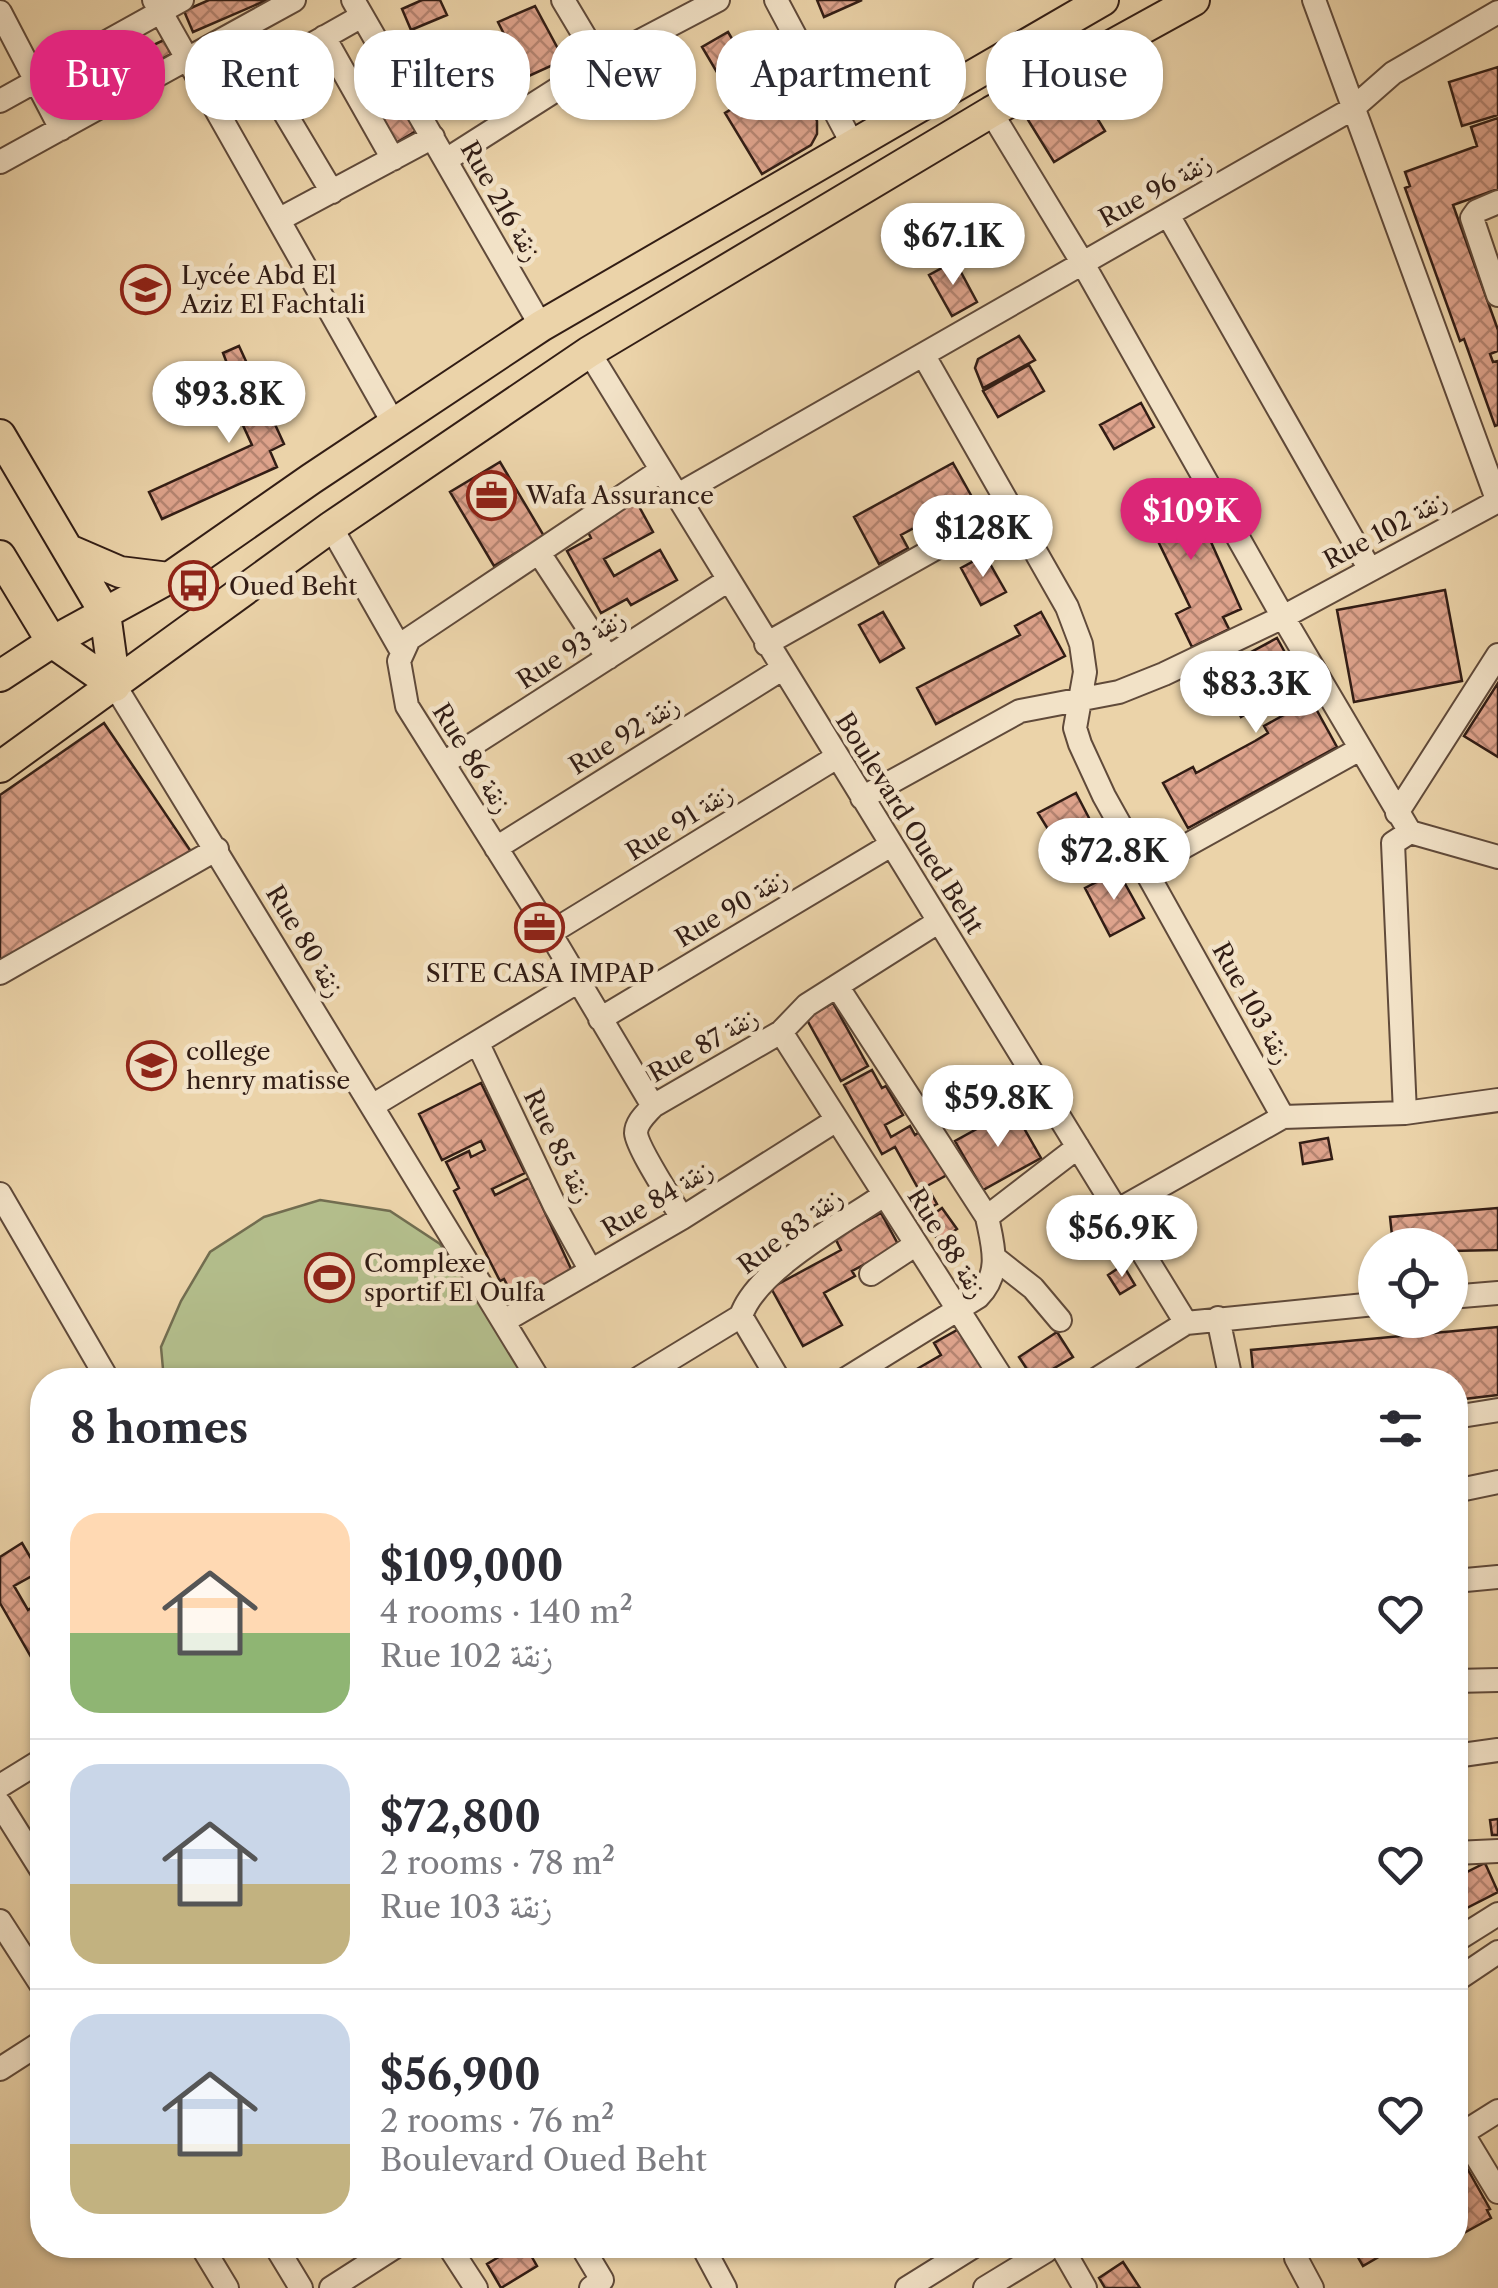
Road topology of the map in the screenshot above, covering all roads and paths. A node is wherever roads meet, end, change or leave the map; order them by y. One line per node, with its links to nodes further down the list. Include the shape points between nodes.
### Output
1 (182, 0): 9 (street)
2 (294, 0): 14 (street)
3 (563, 0): 16 (street)
4 (718, 0): 17 (street)
5 (776, 0): 34 (street)
6 (1102, 0): 34 (main road)
7 (1194, 0): 18 (main road)
8 (1314, 0): 26 (street)
9 (157, 6): 13 (street); 19 (street)
10 (358, 8): 15 (street); 33 (street, Rue 216 زنقة)
11 (0, 12): 22 (street)
12 (1498, 12): 26 (street, Rue 96 زنقة, via 1393,73)
13 (118, 30)
14 (241, 30)
15 (332, 30)
16 (581, 30)
17 (661, 30)
18 (1140, 30)
19 (185, 55)
20 (334, 55): 35 (street)
21 (185, 62): 32 (street)
22 (30, 66)
23 (30, 84): 25 (street)
24 (550, 94): 36 (street)
25 (0, 101)
26 (1352, 109): 40 (street, Rue 96 زنقة); 51 (street)
27 (986, 116): 45 (main road)
28 (57, 120): 32 (street)
29 (223, 120): 41 (street)
30 (290, 120): 38 (street)
31 (997, 120): 42 (street)
32 (61, 129): 37 (street)
33 (433, 138): 35 (street); 36 (street, Rue 216 زنقة)
34 (853, 145): 44 (main road)
35 (393, 159): 38 (street)
36 (446, 160): 44 (street, Rue 216 زنقة)
37 (0, 162)
38 (332, 192): 41 (street)
39 (1498, 202): 43 (street, via 1477,211 1472,228)
40 (1168, 215): 42 (street, Rue 96 زنقة); 57 (street)
41 (280, 219): 47 (street)
42 (1082, 262): 46 (street, Rue 96 زنقة); 61 (street)
43 (1498, 295)
44 (541, 326): 47 (main road)
45 (589, 352): 49 (street, Boulevard Oued Beht); 53 (main road)
46 (924, 356): 50 (street, Rue 96 زنقة); 52 (street, Rue 103 زنقة)
47 (394, 424): 58 (main road)
48 (0, 435): 54 (main road)
49 (660, 471): 50 (street, Boulevard Oued Beht); 55 (street)
50 (676, 496): 59 (street, Boulevard Oued Beht)
51 (1498, 501): 57 (street, Rue 102 زنقة)
52 (1009, 507): 63 (street); 70 (street, Rue 103 زنقة, via 1067,608 1080,644 1085,672)
53 (331, 527): 64 (street); 69 (main road)
54 (69, 550): 58 (main road, via 120,572); 60 (main road)
55 (539, 553): 64 (street); 66 (street)
56 (0, 556): 62 (main road)
57 (1369, 568): 61 (street, Rue 102 زنقة)
58 (168, 578): 60 (main road)
59 (727, 581): 63 (street, Boulevard Oued Beht); 66 (street, Rue 93 زنقة)
60 (105, 613): 62 (main road); 69 (main road)
61 (1283, 617): 70 (street, Rue 102 زنقة, via 1119,692); 71 (street)
62 (52, 642): 68 (main road); 69 (main road)
63 (766, 644): 67 (street, Boulevard Oued Beht)
64 (402, 650): 73 (street, Rue 86 زنقة, via 407,706)
65 (1498, 655): 76 (street)
66 (608, 658): 73 (street, Rue 93 زنقة)
67 (782, 669): 72 (street, Boulevard Oued Beht); 78 (street, Rue 92 زنقة)
68 (0, 676)
69 (116, 686): 74 (main road); 79 (street, Rue 80 زنقة)
70 (1078, 699): 75 (street, Rue 102 زنقة, via 1020,710); 81 (street, Rue 103 زنقة, via 1080,744)
71 (1360, 749): 76 (street); 81 (street)
72 (837, 757): 75 (street, Boulevard Oued Beht); 83 (street, Rue 91 زنقة)
73 (444, 763): 78 (street, Rue 86 زنقة)
74 (0, 768)
75 (862, 798): 77 (street, Boulevard Oued Beht)
76 (1403, 822): 80 (street); 93 (street, via 1392,854)
77 (891, 845): 82 (street, Boulevard Oued Beht); 87 (street, Rue 90 زنقة)
78 (496, 848): 83 (street, Rue 86 زنقة)
79 (217, 849): 84 (street); 91 (street, Rue 80 زنقة)
80 (1498, 858)
81 (1146, 868): 94 (street, Rue 103 زنقة)
82 (938, 922): 86 (street, Rue 87 زنقة); 96 (street, Boulevard Oued Beht)
83 (550, 933): 85 (street, Rue 86 زنقة)
84 (0, 973)
85 (577, 982): 87 (street, Rue 86 زنقة); 89 (street)
86 (837, 986): 88 (street, Rue 87 زنقة); 100 (street)
87 (600, 1018): 92 (street, Rue 86 زنقة)
88 (781, 1032): 92 (street, Rue 87 زنقة); 95 (street, Rue 88 زنقة)
89 (478, 1044): 91 (street); 104 (street, Rue 85 زنقة)
90 (1498, 1100): 93 (street)
91 (372, 1106): 113 (street, Rue 80 زنقة)
92 (653, 1106): 101 (street, via 636,1133)
93 (1405, 1113): 94 (street)
94 (1283, 1117): 99 (street)
95 (835, 1120): 98 (street, Rue 88 زنقة); 101 (street, Rue 84 زنقة)
96 (1078, 1148): 99 (street, Boulevard Oued Beht); 100 (street)
97 (0, 1194): 115 (street)
98 (884, 1195): 102 (street, Rue 88 زنقة); 110 (street, Rue 83 زنقة, via 774,1272 746,1300)
99 (1118, 1210): 114 (street, Boulevard Oued Beht)
100 (986, 1217): 103 (street)
101 (682, 1218): 104 (street, Rue 84 زنقة)
102 (915, 1245): 105 (street); 109 (street, Rue 88 زنقة)
103 (996, 1259): 109 (street, via 986,1290); 112 (street)
104 (591, 1271): 113 (street, Rue 84 زنقة)
105 (872, 1274)
106 (1498, 1293): 107 (street)
107 (1468, 1296)
108 (1358, 1306): 111 (street)
109 (956, 1310): 119 (street); 120 (street, Rue 88 زنقة)
110 (740, 1316): 117 (street, Rue 83 زنقة); 118 (street)
111 (1218, 1318): 114 (street); 122 (street)
112 (1060, 1320)
113 (504, 1321): 116 (street, Rue 80 زنقة)
114 (1186, 1323): 121 (street)
115 (101, 1368)
116 (533, 1368)
117 (656, 1368)
118 (772, 1368)
119 (863, 1368)
120 (995, 1368)
121 (1114, 1368)
122 (1228, 1368)
123 (1498, 1410): 124 (street)
124 (1468, 1415)
125 (1498, 1482): 126 (street)
126 (1468, 1488)
127 (1498, 1577): 128 (street)
128 (1468, 1580)
129 (1498, 1680): 130 (street)
130 (1468, 1681)
131 (1498, 1750): 132 (street)
132 (1468, 1754)
133 (30, 1767): 134 (street)
134 (0, 1786)
135 (0, 1804): 137 (street)
136 (1498, 1850): 138 (street)
137 (30, 1851)
138 (1468, 1853)
139 (1498, 1914): 141 (street)
140 (0, 1921): 143 (street)
141 (1468, 1933)
142 (1498, 1952): 144 (street)
143 (30, 1967)
144 (1468, 1972)
145 (30, 2050): 146 (street)
146 (0, 2069)
147 (1498, 2112): 148 (street)
148 (1468, 2126)
149 (1468, 2146): 150 (street)
150 (1498, 2192)
151 (209, 2258): 162 (street)
152 (283, 2258): 163 (street)
153 (378, 2258): 164 (street)
154 (456, 2258): 165 (street)
155 (585, 2258): 161 (street)
156 (709, 2258): 166 (street)
157 (955, 2258): 167 (street)
158 (1032, 2258): 168 (street)
159 (1059, 2258): 169 (street)
160 (1296, 2258): 170 (street)
161 (596, 2284)
162 (227, 2288)
163 (302, 2288)
164 (331, 2288)
165 (476, 2288)
166 (725, 2288)
167 (907, 2288)
168 (986, 2288)
169 (1085, 2288)
170 (1312, 2288)

